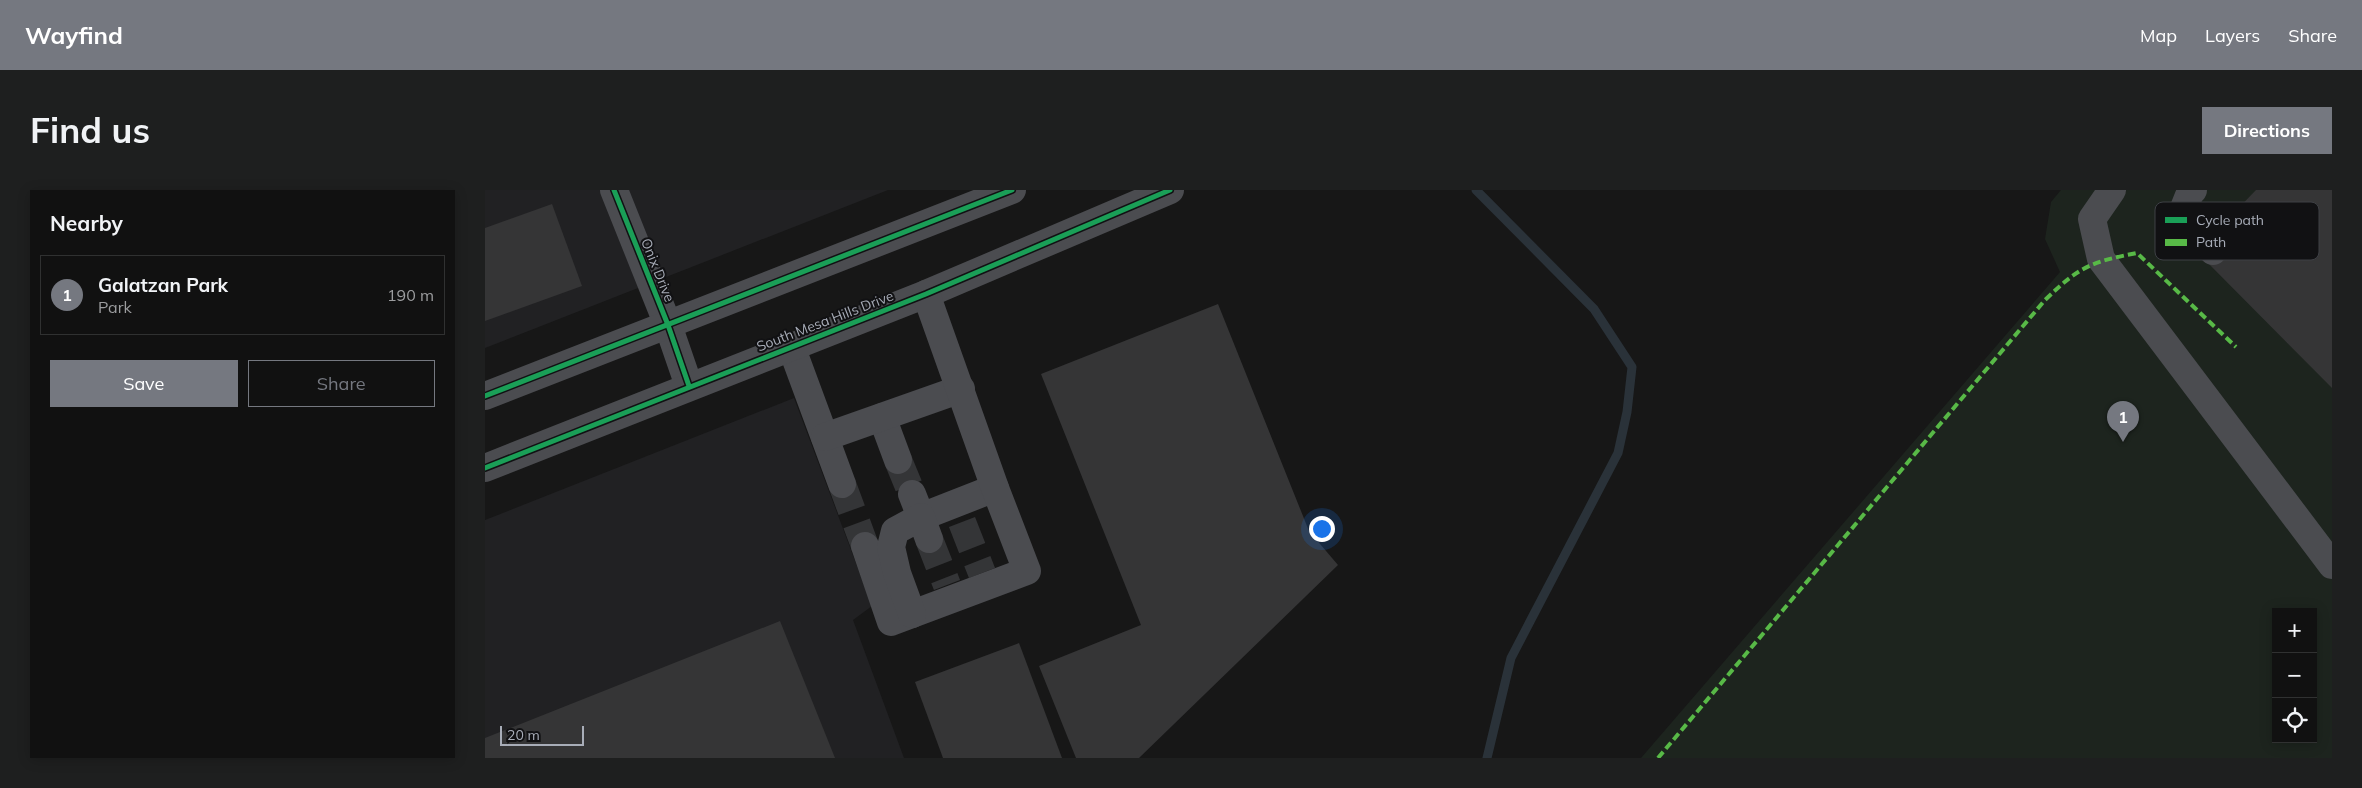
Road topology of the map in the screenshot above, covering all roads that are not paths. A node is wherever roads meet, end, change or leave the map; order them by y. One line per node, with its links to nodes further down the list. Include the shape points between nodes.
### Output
1 (614, 190): 8 (street, Onix Drive)
2 (1012, 190): 8 (street)
3 (1170, 190): 7 (street, South Mesa Hills Drive)
4 (2112, 190): 20 (street, via 2092,219 2101,259)
5 (2193, 190): 6 (street)
6 (2186, 202)
7 (927, 294): 9 (street, South Mesa Hills Drive); 11 (street)
8 (668, 325): 10 (street, Onix Drive); 12 (street)
9 (791, 346): 10 (street, South Mesa Hills Drive); 14 (street)
10 (689, 386): 16 (street, South Mesa Hills Drive)
11 (961, 389): 13 (street); 18 (street)
12 (485, 396)
13 (882, 417): 14 (street); 15 (street)
14 (825, 437): 17 (street)
15 (898, 460)
16 (485, 468)
17 (842, 484)
18 (995, 488): 21 (street, via 958,513 920,517 895,531 891,546); 21 (street, via 1027,571 985,579 950,592)
19 (865, 546): 21 (street)
20 (2332, 565)
21 (901, 618)

